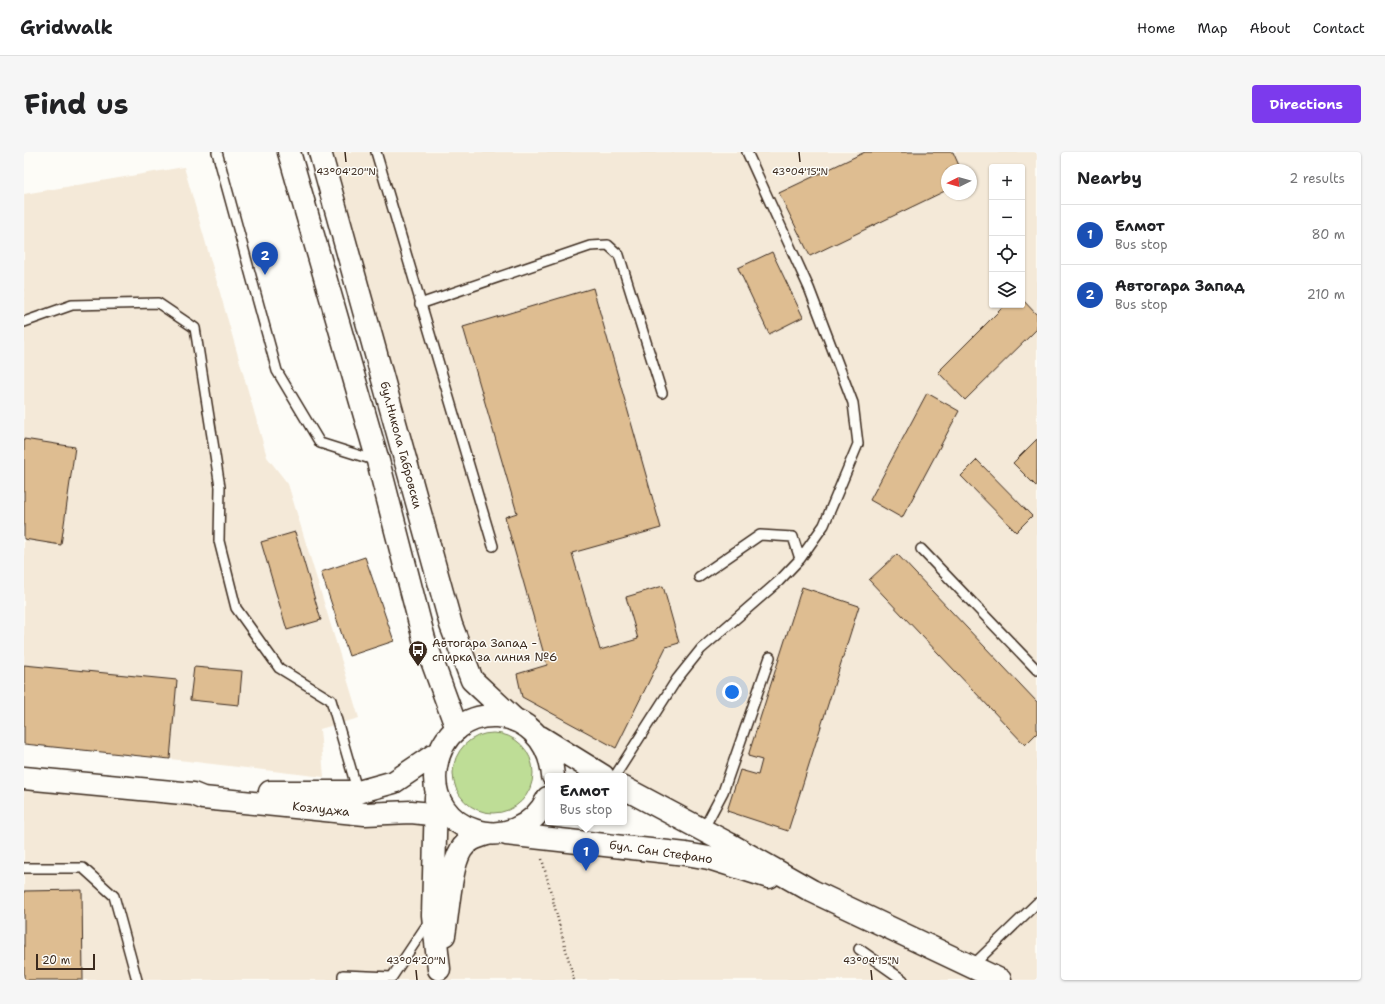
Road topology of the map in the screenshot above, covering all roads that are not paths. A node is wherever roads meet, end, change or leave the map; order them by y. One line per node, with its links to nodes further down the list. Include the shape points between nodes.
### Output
1 (217, 152): 9 (lane, via 278,371 320,443)
2 (289, 152): 9 (main road)
3 (320, 152): 16 (main road, бул.Никола Габровски, via 451,626 472,680)
4 (376, 152): 6 (lane)
5 (747, 152): 12 (lane, via 809,288 853,403 858,444 824,525)
6 (420, 304): 8 (lane, via 590,246 608,245 619,254); 10 (lane)
7 (24, 322): 25 (lane, via 72,305 158,303 195,328 220,486 219,541 236,608 279,668 330,700)
8 (662, 393)
9 (378, 461): 17 (main road, via 424,639)
10 (493, 546)
11 (921, 549): 15 (lane)
12 (800, 559): 13 (lane, via 793,536 760,535); 22 (lane, via 780,581 701,649 677,679)
13 (699, 577)
14 (770, 657): 28 (lane, via 723,792)
15 (1037, 670)
16 (515, 720): 17 (main road, via 490,716 471,720); 18 (main road, via 528,726)
17 (457, 729): 19 (main road)
18 (539, 736): 20 (main road, via 547,748); 21 (main road)
19 (440, 751): 25 (main road, Козлуджа); 27 (main road, via 435,768 436,786)
20 (553, 773)
21 (598, 773)
22 (617, 773)
23 (24, 778): 25 (main road, Козлуджа, via 193,794 204,791)
24 (627, 790): 28 (main road, бул. Сан Стефано)
25 (362, 803): 27 (main road, Козлуджа)
26 (545, 804): 29 (main road, via 532,820 519,829)
27 (443, 815): 29 (main road, via 470,829); 33 (main road)
28 (703, 830): 31 (main road, бул. Сан Стефано)
29 (496, 834): 31 (main road, бул. Сан Стефано, via 536,836 709,858); 36 (main road, via 470,840 461,850 455,868)
30 (24, 868): 38 (lane, via 83,868 114,896)
31 (812, 891): 35 (main road, бул. Сан Стефано)
32 (1037, 903): 35 (lane)
33 (433, 915): 36 (main road); 37 (lane)
34 (859, 949): 40 (lane)
35 (972, 966): 41 (main road, бул. Сан Стефано)
36 (439, 974)
37 (392, 979): 39 (lane, via 343,975)
38 (137, 980)
39 (343, 980)
40 (903, 980)
41 (1000, 980)

